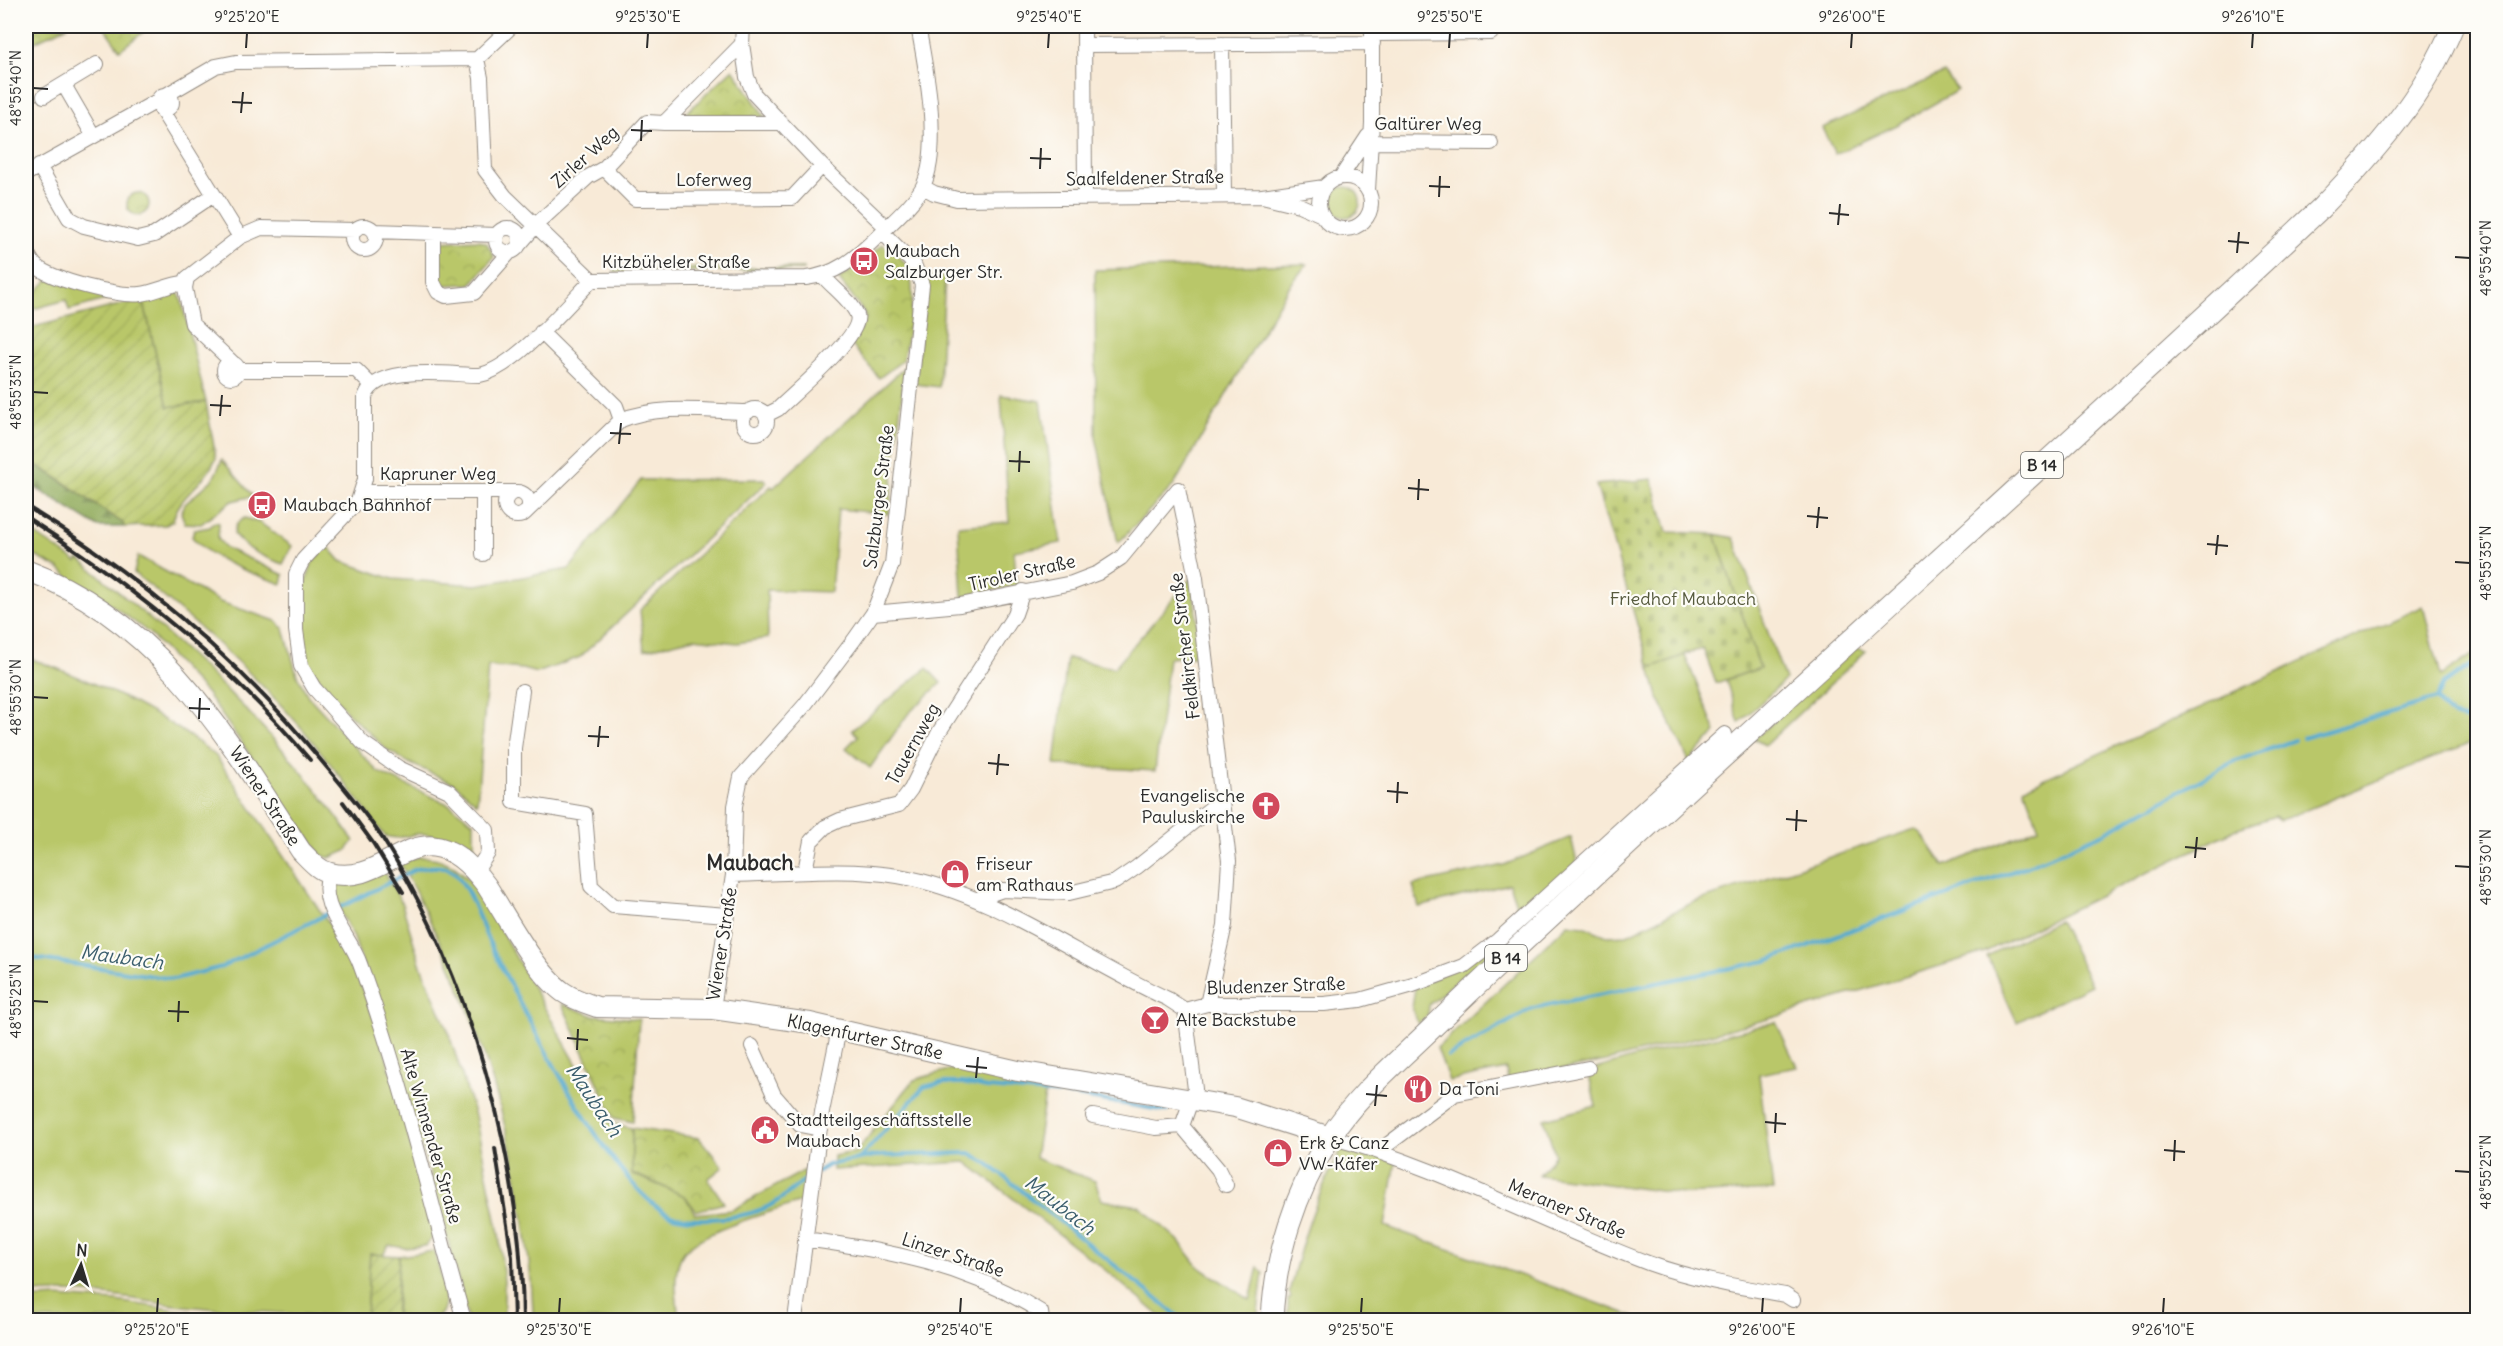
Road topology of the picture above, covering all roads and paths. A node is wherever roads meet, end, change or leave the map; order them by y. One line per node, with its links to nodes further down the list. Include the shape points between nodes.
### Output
1 (512, 26): 11 (street)
2 (743, 26): 8 (street)
3 (918, 26): 26 (street, via 930,121 928,171)
4 (1084, 26): 10 (street)
5 (2453, 26): 77 (main road, B 14, via 2420,91 2372,156 2320,209 1492,971 1358,1099)
6 (1491, 33): 7 (street)
7 (1372, 34): 9 (street); 19 (street, via 1372,123)
8 (742, 44): 16 (street, Zirler Weg); 17 (street, Salzburger Straße, via 754,94)
9 (1222, 44): 10 (street); 29 (street)
10 (1084, 45): 32 (street)
11 (477, 59): 15 (street, via 236,62 216,66); 34 (street, via 485,170)
12 (97, 64): 13 (street)
13 (64, 84): 14 (street); 18 (street)
14 (44, 96)
15 (161, 100): 18 (street); 30 (street)
16 (664, 123): 17 (street); 23 (street, Zirler Weg, via 647,122)
17 (781, 123): 22 (street, Salzburger Straße)
18 (93, 135): 21 (street)
19 (1368, 143): 20 (street, Galtürer Weg); 25 (street); 28 (street)
20 (1491, 143)
21 (39, 166): 24 (street); 30 (street, via 69,218 138,239 154,235)
22 (822, 166): 23 (street, Loferweg, via 792,198 635,199); 35 (street, Salzburger Straße)
23 (604, 168): 34 (street, Zirler Weg, via 588,177)
24 (26, 174)
25 (1341, 177): 27 (street); 28 (street, via 1358,180)
26 (923, 187): 32 (street, Saalfeldener Straße, via 957,199); 35 (street, Kitzbüheler Straße)
27 (1324, 187): 31 (street, Saalfeldener Straße); 33 (street, via 1319,201)
28 (1368, 190): 33 (street, via 1370,212 1354,227 1340,228)
29 (1224, 195): 31 (street, Saalfeldener Straße); 32 (street, Saalfeldener Straße)
30 (212, 196): 40 (street)
31 (1262, 196): 33 (street, Saalfeldener Straße)
32 (1085, 197)
33 (1322, 215)
34 (536, 226): 41 (street, Zirler Weg); 44 (street)
35 (884, 229): 43 (street, Kitzbüheler Straße, via 846,265); 57 (street, Salzburger Straße, via 914,264 922,285 892,564)
36 (355, 230): 37 (street, via 366,226); 37 (street, via 355,245 366,250 375,243); 40 (street, via 261,228)
37 (374, 231): 38 (street)
38 (433, 234): 39 (street); 41 (street, Zirler Weg, via 433,282 438,292 446,296 474,293)
39 (497, 235): 41 (street, via 499,247); 41 (street, via 502,229 513,229 520,238)
40 (240, 237): 45 (street)
41 (515, 248)
42 (26, 249): 45 (street, via 35,266 47,273 111,291 139,294)
43 (823, 276): 44 (street, Kitzbüheler Straße); 49 (street, via 855,310 855,329 845,344 778,409)
44 (592, 280): 46 (street, Kitzbüheler Straße)
45 (185, 283): 47 (street, via 192,324 236,367 356,370)
46 (540, 332): 47 (street, Kitzbüheler Straße, via 492,372 399,374); 50 (street, via 616,406)
47 (371, 385): 52 (street, via 365,398)
48 (748, 412): 49 (street, via 757,409); 49 (street, via 744,425 753,433 764,429); 50 (street, via 640,412)
49 (766, 415)
50 (621, 420): 53 (street, Kapruner Weg, via 519,516 507,511 506,499 515,492)
51 (1178, 489): 56 (street, Tiroler Straße, via 1121,558 1072,583); 60 (street, Feldkircher Straße, via 1196,578)
52 (362, 492): 53 (street, Kapruner Weg); 61 (street, via 350,511 303,560 296,574 296,630 301,666 314,688 363,743 399,768 448,791 482,824 489,846)
53 (483, 493): 54 (street)
54 (483, 554)
55 (26, 570): 63 (street, Wiener Straße, via 69,588 118,622 170,667 208,711 301,851)
56 (1023, 591): 57 (street, Tiroler Straße, via 960,606); 62 (street, Tauernweg, via 1016,614 939,732 899,805 825,827 811,841)
57 (873, 613): 64 (street, Salzburger Straße, via 804,706 741,777 735,806)
58 (522, 691): 66 (street, via 514,748 513,802 585,814 591,886 613,906)
59 (1725, 734): 67 (street, Bludenzer Straße, via 1498,940 1464,966 1360,1000 1324,1004)
60 (1221, 800): 65 (street, via 1115,882 1069,893 1003,890); 67 (street, Feldkircher Straße, via 1229,861 1228,890 1225,925)
61 (476, 872): 63 (street, Wiener Straße, via 455,854 431,847 408,850 354,874); 68 (street, Wiener Straße, via 542,970 562,991 597,1007)
62 (805, 872): 64 (street, Wiener Straße); 65 (street, Wiener Straße, via 896,876)
63 (329, 873): 82 (street, Alte Winnender Straße, via 324,886 326,901 360,962 429,1182)
64 (733, 875): 66 (street, Wiener Straße)
65 (977, 899): 69 (street, Wiener Straße)
66 (727, 915): 68 (street, Wiener Straße)
67 (1207, 1004): 69 (street, Bludenzer Straße)
68 (713, 1009): 70 (street, Klagenfurter Straße)
69 (1185, 1010): 73 (street)
70 (839, 1029): 73 (street, Klagenfurter Straße, via 1018,1071); 76 (street)
71 (752, 1046): 76 (street, via 774,1095 800,1125)
72 (1588, 1068): 78 (street, via 1455,1094)
73 (1194, 1099): 75 (street); 77 (street, via 1235,1107)
74 (1093, 1116): 75 (street, via 1156,1128)
75 (1182, 1126): 79 (street, via 1218,1169)
76 (820, 1129): 80 (street)
77 (1330, 1137): 78 (street, Meraner Straße); 85 (main road, B 14, via 1291,1219 1277,1263)
78 (1379, 1150): 81 (street, Meraner Straße, via 1649,1263 1694,1278 1785,1295)
79 (1226, 1185)
80 (805, 1239): 83 (street); 84 (street, Linzer Straße, via 903,1254 964,1273 1010,1293 1041,1312)
81 (1793, 1300)
82 (464, 1320)
83 (795, 1320)
84 (1042, 1320)
85 (1272, 1320)

